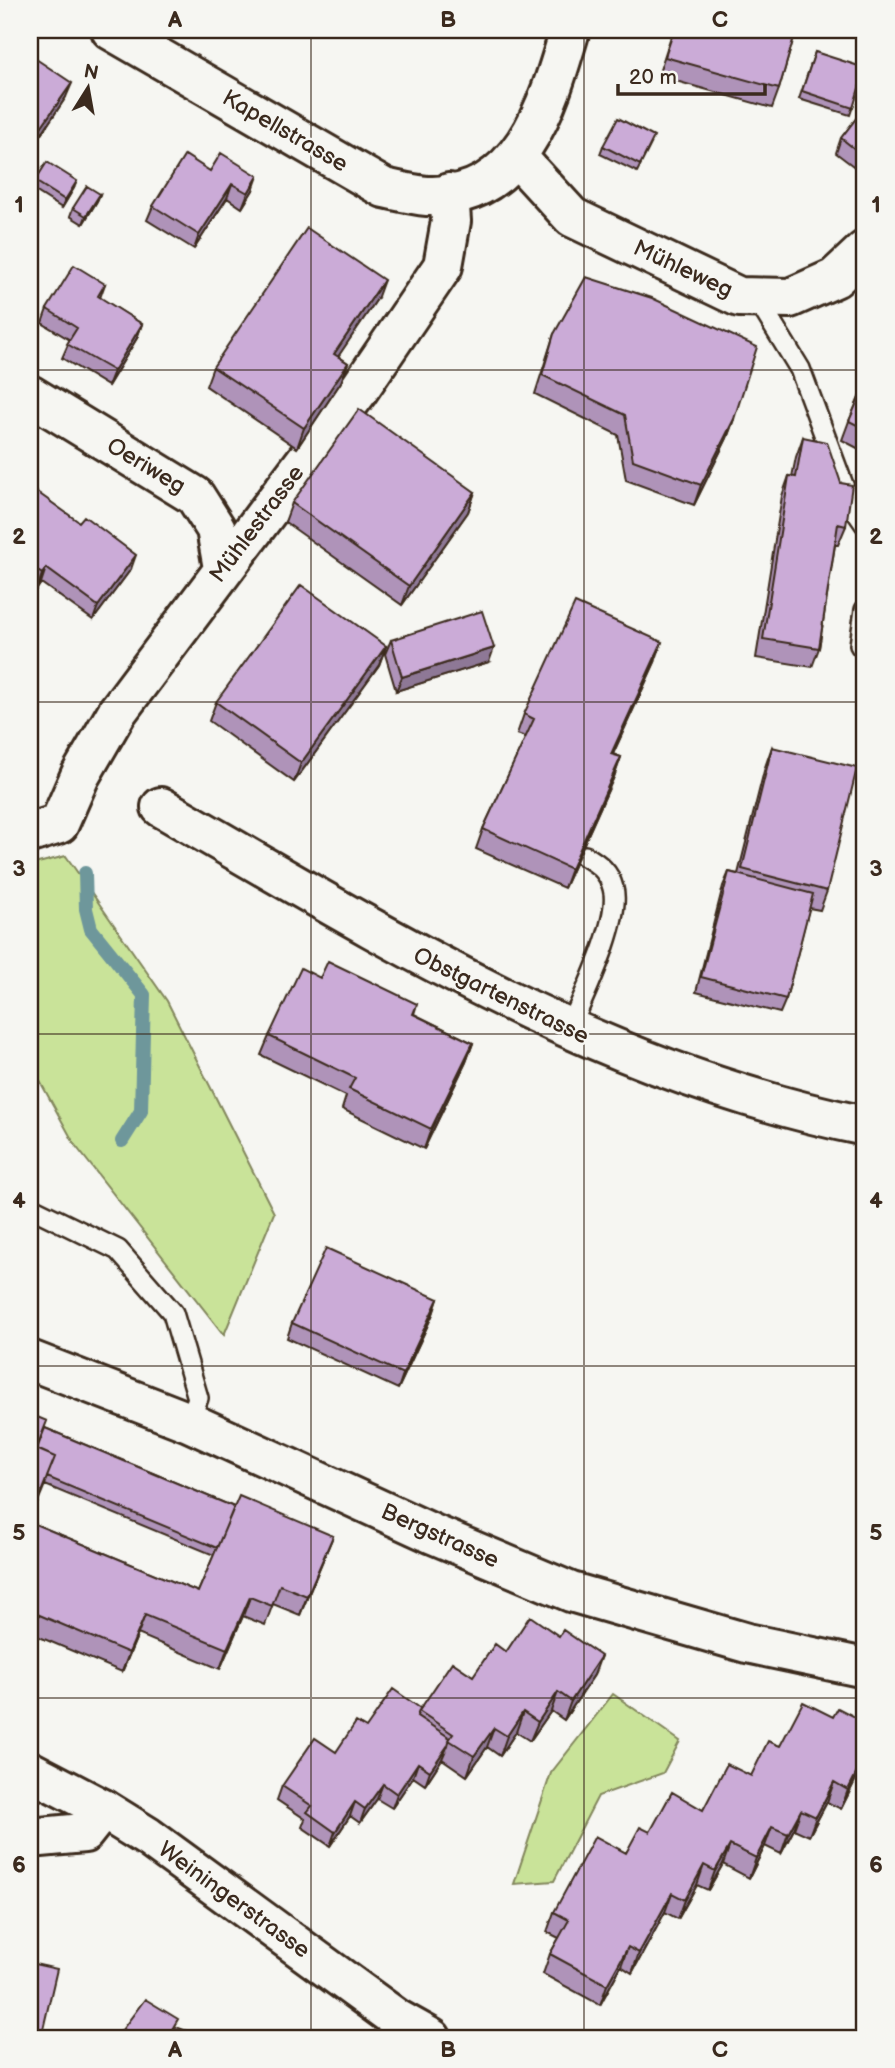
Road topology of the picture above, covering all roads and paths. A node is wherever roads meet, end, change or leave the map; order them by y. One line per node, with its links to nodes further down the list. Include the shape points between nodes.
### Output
1 (111, 30): 4 (street, Kapellstrasse, via 384,188 428,196)
2 (570, 30): 3 (street, via 539,121)
3 (517, 157): 4 (street, via 497,174); 6 (street, Mühleweg, via 572,217 739,297)
4 (459, 191): 9 (street, Mühlestrasse, via 443,266 358,391)
5 (865, 250): 6 (street, Mühleweg, via 835,278 790,298)
6 (755, 298): 8 (lane, via 800,369 849,501)
7 (30, 395): 9 (street, Oeriweg, via 195,496 216,529)
8 (865, 524)
9 (223, 568): 13 (street, Mühlestrasse, via 117,712 59,824)
10 (865, 610): 11 (lane, via 860,645)
11 (865, 651)
12 (161, 807): 15 (street, Obstgartenstrasse, via 400,946)
13 (30, 833)
14 (585, 856): 15 (lane, via 608,877 614,890 614,910)
15 (569, 1030): 16 (street, Obstgartenstrasse, via 752,1099)
16 (865, 1126)
17 (30, 1206): 19 (lane, via 118,1250 173,1313 198,1398)
18 (30, 1360): 19 (street, Bergstrasse)
19 (189, 1422): 20 (street, Bergstrasse, via 571,1592 747,1643)
20 (865, 1668)
21 (30, 1771): 22 (street, Weiningerstrasse)
22 (103, 1809): 23 (street, via 84,1833); 24 (street, Weiningerstrasse, via 397,2019)
23 (30, 1838)
24 (431, 2038)

